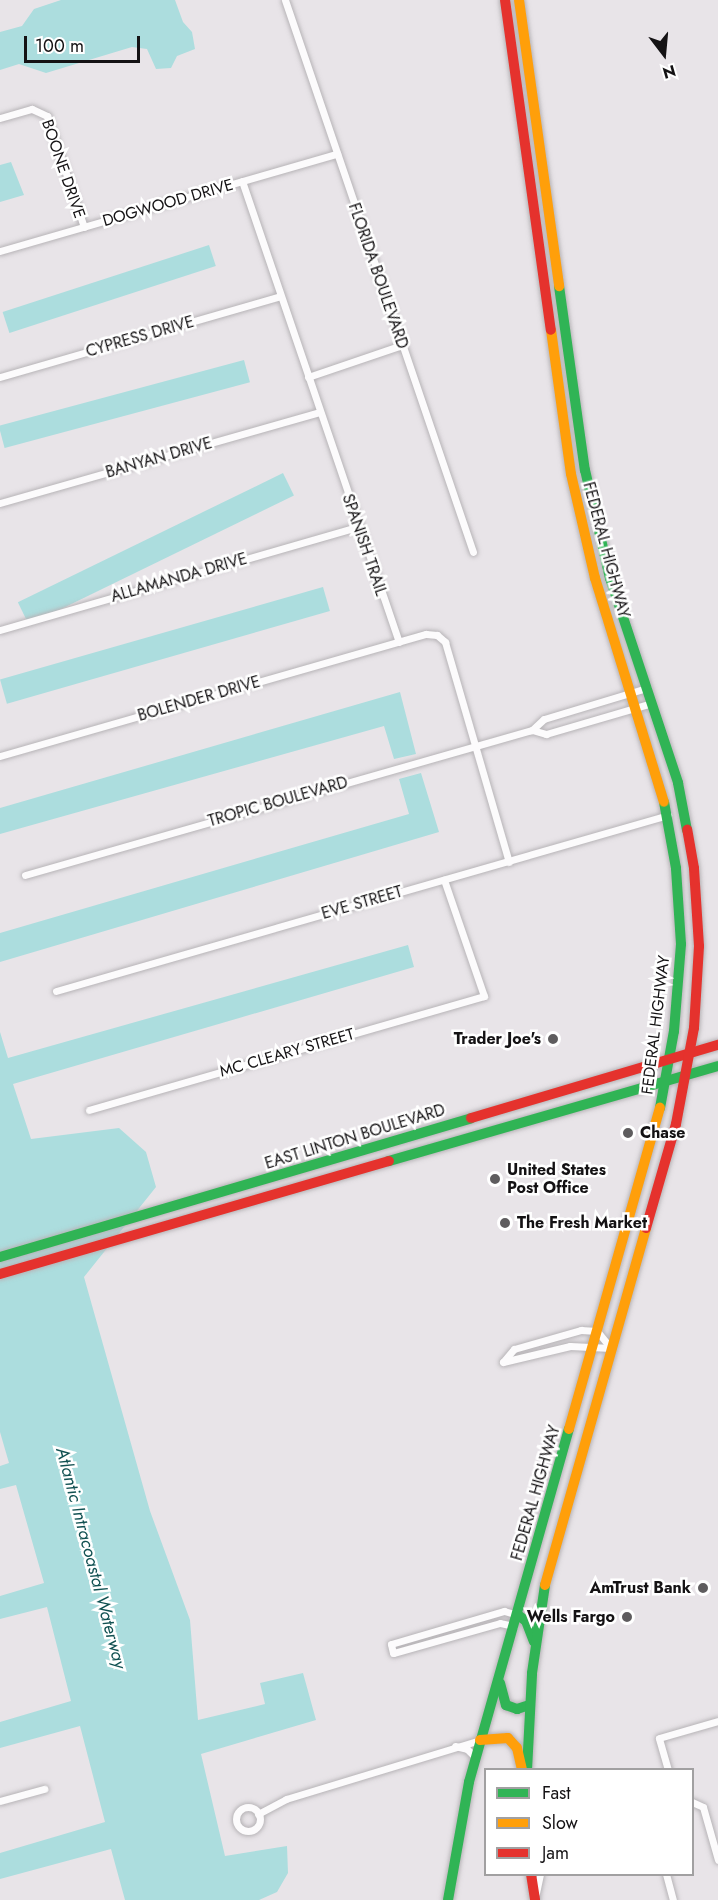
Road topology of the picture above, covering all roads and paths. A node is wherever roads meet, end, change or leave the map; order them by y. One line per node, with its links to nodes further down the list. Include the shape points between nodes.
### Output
1 (285, 0): 5 (street, FLORIDA BOULEVARD)
2 (505, 0): 15 (main road, FEDERAL HIGHWAY, via 567,448)
3 (519, 0): 17 (main road, FEDERAL HIGHWAY, via 581,447)
4 (0, 118): 7 (street, BOONE DRIVE, via 32,109 43,112)
5 (337, 154): 6 (street, DOGWOOD DRIVE); 10 (street, FLORIDA BOULEVARD)
6 (242, 181): 7 (street, DOGWOOD DRIVE); 9 (street, SPANISH TRAIL)
7 (84, 227): 8 (street, DOGWOOD DRIVE)
8 (0, 251)
9 (280, 296): 11 (street, CYPRESS DRIVE); 12 (street, SPANISH TRAIL)
10 (402, 345): 12 (street); 18 (street, FLORIDA BOULEVARD)
11 (0, 377)
12 (308, 377): 13 (street, SPANISH TRAIL)
13 (319, 412): 14 (street, BANYAN DRIVE); 16 (street, SPANISH TRAIL)
14 (0, 503)
15 (582, 522): 17 (main road); 22 (main road, FEDERAL HIGHWAY)
16 (357, 527): 19 (street, ALLAMANDA DRIVE); 20 (street, SPANISH TRAIL)
17 (598, 533): 21 (main road, FEDERAL HIGHWAY)
18 (473, 552)
19 (0, 630)
20 (399, 642): 26 (street, via 431,633 445,642); 27 (street, BOLENDER DRIVE)
21 (647, 688): 22 (street, TROPIC BOULEVARD); 23 (main road, FEDERAL HIGHWAY)
22 (634, 693): 24 (main road, FEDERAL HIGHWAY); 25 (street, TROPIC BOULEVARD, via 544,719)
23 (652, 703): 24 (street, TROPIC BOULEVARD); 34 (main road, FEDERAL HIGHWAY, via 678,783 694,868 698,955)
24 (638, 707): 25 (street, TROPIC BOULEVARD, via 546,734); 28 (main road, FEDERAL HIGHWAY)
25 (531, 730): 26 (street, TROPIC BOULEVARD)
26 (476, 746): 29 (street); 30 (street, TROPIC BOULEVARD)
27 (0, 756)
28 (668, 815): 29 (street, EVE STREET); 35 (main road, FEDERAL HIGHWAY, via 681,938)
29 (509, 862): 31 (street, EVE STREET)
30 (25, 875)
31 (444, 880): 32 (street, EVE STREET); 39 (street, MC CLEARY STREET, via 484,996)
32 (56, 991)
33 (718, 1045): 34 (main road, EAST LINTON BOULEVARD)
34 (690, 1054): 35 (main road, EAST LINTON BOULEVARD); 37 (main road, FEDERAL HIGHWAY)
35 (669, 1060): 38 (main road, FEDERAL HIGHWAY); 40 (main road, EAST LINTON BOULEVARD)
36 (718, 1066): 37 (main road, EAST LINTON BOULEVARD)
37 (686, 1075): 38 (main road, EAST LINTON BOULEVARD); 46 (main road, FEDERAL HIGHWAY)
38 (666, 1081): 41 (main road, EAST LINTON BOULEVARD); 44 (main road, FEDERAL HIGHWAY)
39 (89, 1110)
40 (411, 1135): 41 (main road); 42 (main road, EAST LINTON BOULEVARD)
41 (416, 1153): 43 (main road, EAST LINTON BOULEVARD)
42 (0, 1257)
43 (0, 1274)
44 (597, 1331): 45 (main road, FEDERAL HIGHWAY); 45 (street, via 580,1330 514,1349 503,1362); 46 (street)
45 (594, 1344): 46 (street); 47 (main road, FEDERAL HIGHWAY)
46 (611, 1348): 48 (main road, FEDERAL HIGHWAY)
47 (539, 1541): 48 (main road, via 545,1549); 49 (main road, FEDERAL HIGHWAY)
48 (547, 1573): 51 (main road, FEDERAL HIGHWAY)
49 (518, 1615): 50 (main road, FEDERAL HIGHWAY); 50 (street, via 504,1611 391,1644 393,1653 500,1623); 51 (main road, via 528,1625)
50 (514, 1626): 52 (main road, FEDERAL HIGHWAY)
51 (535, 1645): 53 (main road, FEDERAL HIGHWAY)
52 (499, 1679): 53 (main road, via 506,1705 517,1709); 55 (main road, FEDERAL HIGHWAY)
53 (529, 1705): 59 (main road, FEDERAL HIGHWAY)
54 (718, 1721): 60 (street, via 658,1738)
55 (480, 1740): 56 (street); 57 (main road, FEDERAL HIGHWAY); 58 (main road, via 508,1738 517,1748)
56 (455, 1746): 57 (street); 64 (street, via 286,1799)
57 (475, 1757): 70 (main road, FEDERAL HIGHWAY)
58 (522, 1768)
59 (527, 1768)
60 (667, 1768)
61 (44, 1789): 62 (street)
62 (0, 1802)
63 (694, 1802): 65 (street, via 703,1807)
64 (258, 1814)
65 (718, 1860)
66 (531, 1876): 69 (main road)
67 (540, 1876): 69 (street)
68 (666, 1876): 71 (street)
69 (535, 1899)
70 (448, 1900)
71 (673, 1900)

